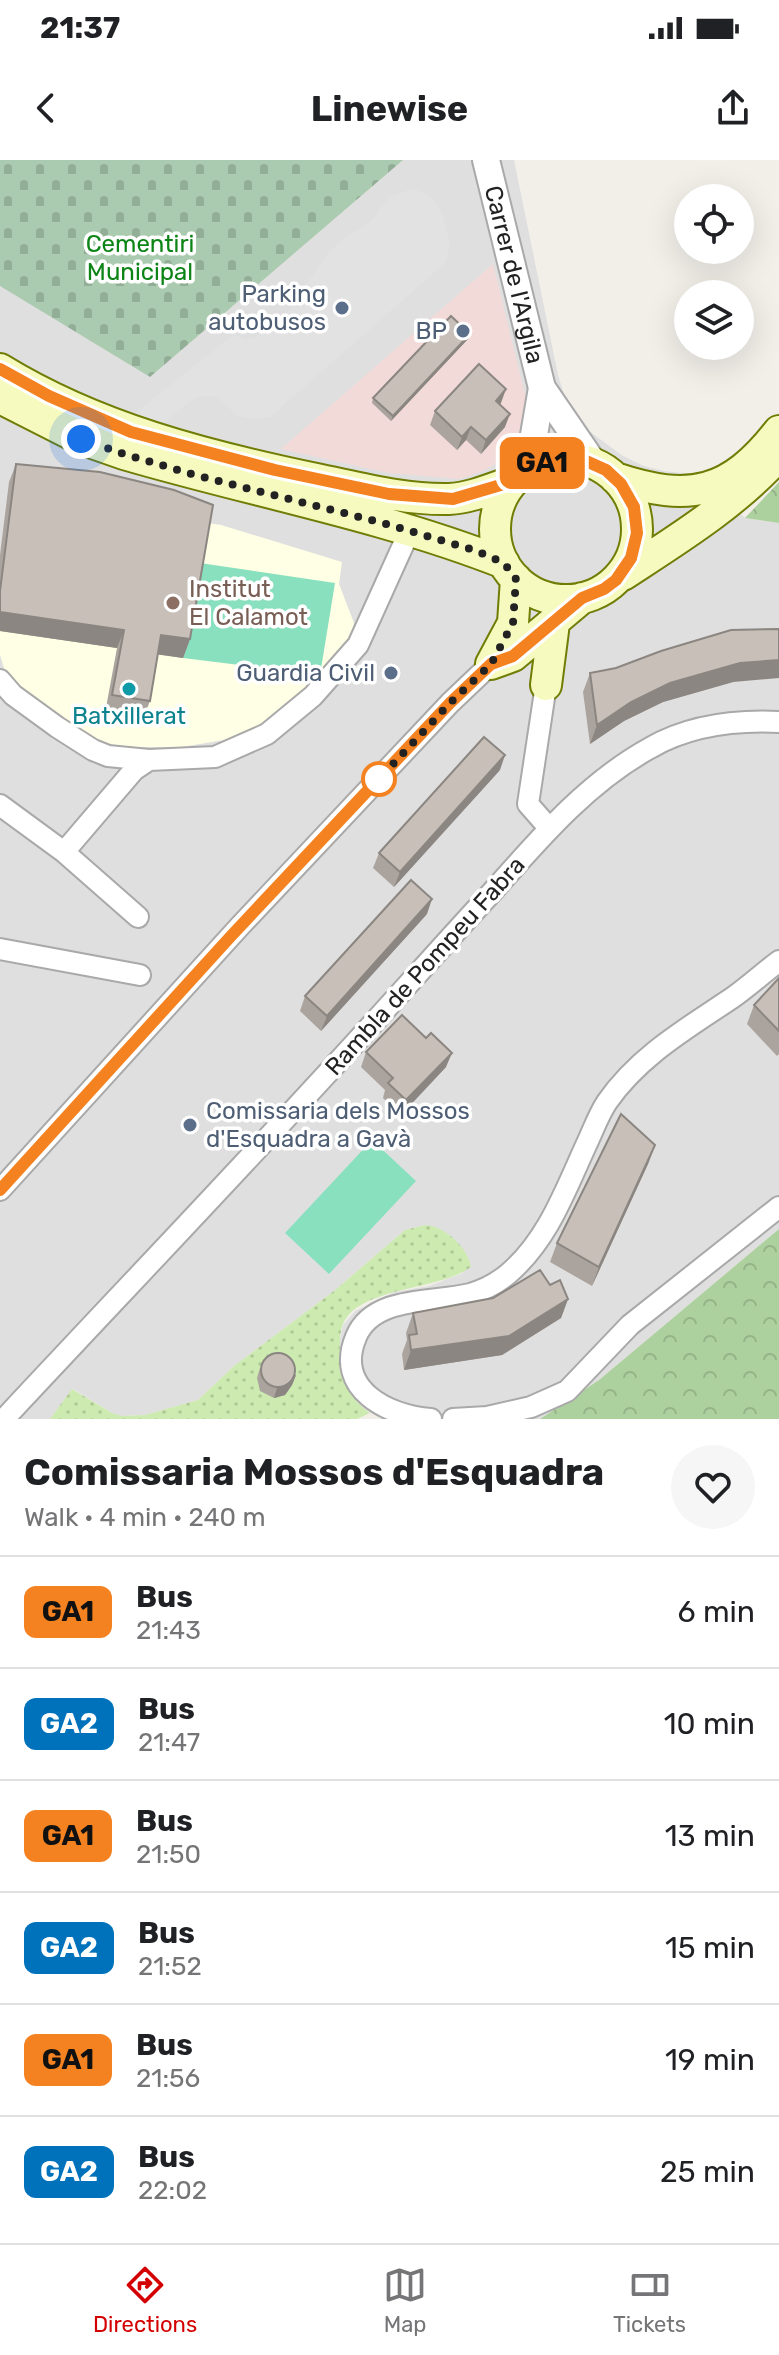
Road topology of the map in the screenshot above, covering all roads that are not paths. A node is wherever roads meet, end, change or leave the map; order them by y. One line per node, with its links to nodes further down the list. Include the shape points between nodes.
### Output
1 (486, 160): 3 (street, Carrer de l'Argila)
2 (0, 369): 8 (main road, via 131,432 389,494 453,499)
3 (542, 388): 7 (street, Carrer de l'Argila); 8 (street, Carrer de l'Argila)
4 (0, 398): 9 (main road, via 124,454)
5 (779, 431): 7 (main road, via 741,471 695,491 639,486)
6 (779, 455): 11 (main road, via 715,514)
7 (605, 471): 8 (main road, via 578,459 560,459); 11 (main road, via 631,499 636,516 631,558)
8 (521, 476): 10 (main road, via 500,504 496,521 496,538)
9 (410, 530): 10 (main road, via 474,550); 18 (street, via 358,645 313,696 267,734 215,757)
10 (510, 571): 12 (main road, via 525,587 547,597); 14 (main road, via 513,623)
11 (616, 580): 12 (main road)
12 (582, 598): 13 (main road)
13 (554, 623): 14 (main road); 16 (main road)
14 (502, 660): 16 (main road, via 534,666); 26 (street, via 450,703)
15 (0, 680): 18 (street, via 13,695 93,750)
16 (546, 685): 20 (street, via 528,804)
17 (779, 722): 20 (street, Rambla de Pompeu Fabra, via 726,724 676,736 611,774)
18 (149, 760): 21 (street, via 134,770)
19 (0, 805): 21 (street)
20 (549, 828): 28 (street, Rambla de Pompeu Fabra)
21 (64, 852): 22 (street)
22 (138, 917)
23 (0, 949): 25 (street)
24 (779, 961): 29 (street, via 633,1069 605,1105 549,1228 508,1273 489,1287 388,1309 363,1324 353,1353 358,1385 381,1406)
25 (140, 975)
26 (0, 1190)
27 (779, 1207): 30 (street, via 617,1336 567,1391 531,1407)
28 (4, 1419)
29 (431, 1419)
30 (453, 1419)

